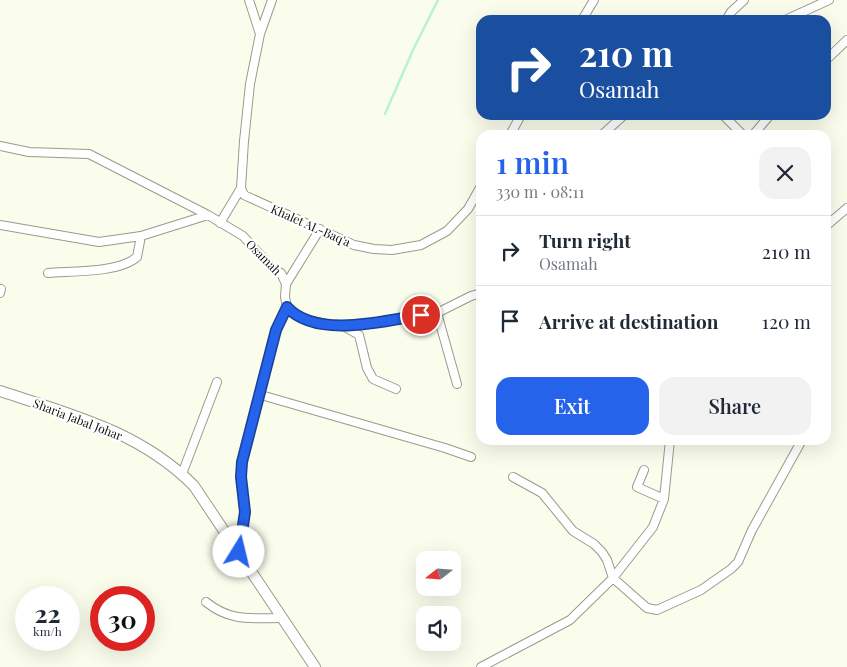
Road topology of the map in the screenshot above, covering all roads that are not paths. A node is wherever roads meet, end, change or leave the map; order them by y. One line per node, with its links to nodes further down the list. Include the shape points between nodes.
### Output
1 (249, 0): 9 (street)
2 (272, 0): 9 (street)
3 (594, 0): 6 (street)
4 (744, 0): 7 (street)
5 (824, 1): 8 (street)
6 (585, 15)
7 (729, 15)
8 (795, 15)
9 (260, 34): 19 (street, via 250,84)
10 (847, 40): 11 (street)
11 (831, 55)
12 (618, 120): 15 (street)
13 (728, 120): 16 (street)
14 (766, 120): 17 (street)
15 (608, 130)
16 (738, 130)
17 (757, 130)
18 (0, 146): 22 (street, Osamah, via 28,152 88,154)
19 (242, 188): 23 (street); 26 (street, Khalet AL-Baq'a, via 244,195)
20 (476, 195): 26 (street, Khalet AL-Baq'a, via 468,210 454,224 439,236 412,247 392,250 369,248)
21 (847, 208): 24 (street)
22 (208, 215): 23 (street, Osamah); 27 (street)
23 (220, 222): 29 (street, Osamah, via 243,236 273,269 281,273)
24 (831, 222)
25 (0, 225): 27 (street, via 99,242)
26 (320, 229): 29 (street)
27 (141, 236): 28 (street, via 137,257 128,264)
28 (48, 273)
29 (286, 284): 31 (street, Osamah)
30 (476, 294): 32 (street)
31 (287, 307): 33 (street, via 294,314 312,321); 38 (street, via 276,330)
32 (437, 313): 33 (street); 35 (street)
33 (343, 326): 36 (street, via 359,335 364,360 373,379)
34 (217, 382): 43 (street)
35 (457, 384)
36 (396, 389)
37 (0, 391): 43 (street, Sharia Jabal Johar, via 111,430 159,456)
38 (261, 395): 41 (street); 46 (street, via 242,462 245,512)
39 (669, 445): 45 (street)
40 (799, 445): 47 (street, via 752,530 741,558 731,570 701,590 657,610 647,608)
41 (471, 457)
42 (644, 470): 45 (street, via 637,487)
43 (182, 474): 46 (street, Sharia Jabal Johar, via 194,486)
44 (513, 477): 47 (street, via 542,493 573,531 598,548 607,560)
45 (664, 499): 47 (street, via 653,527)
46 (239, 552): 49 (street, Sharia Jabal Johar)
47 (613, 578): 51 (street, via 570,620)
48 (206, 602): 49 (street, via 218,612 240,618)
49 (281, 618): 50 (street, Sharia Jabal Johar)
50 (315, 667)
51 (481, 667)

